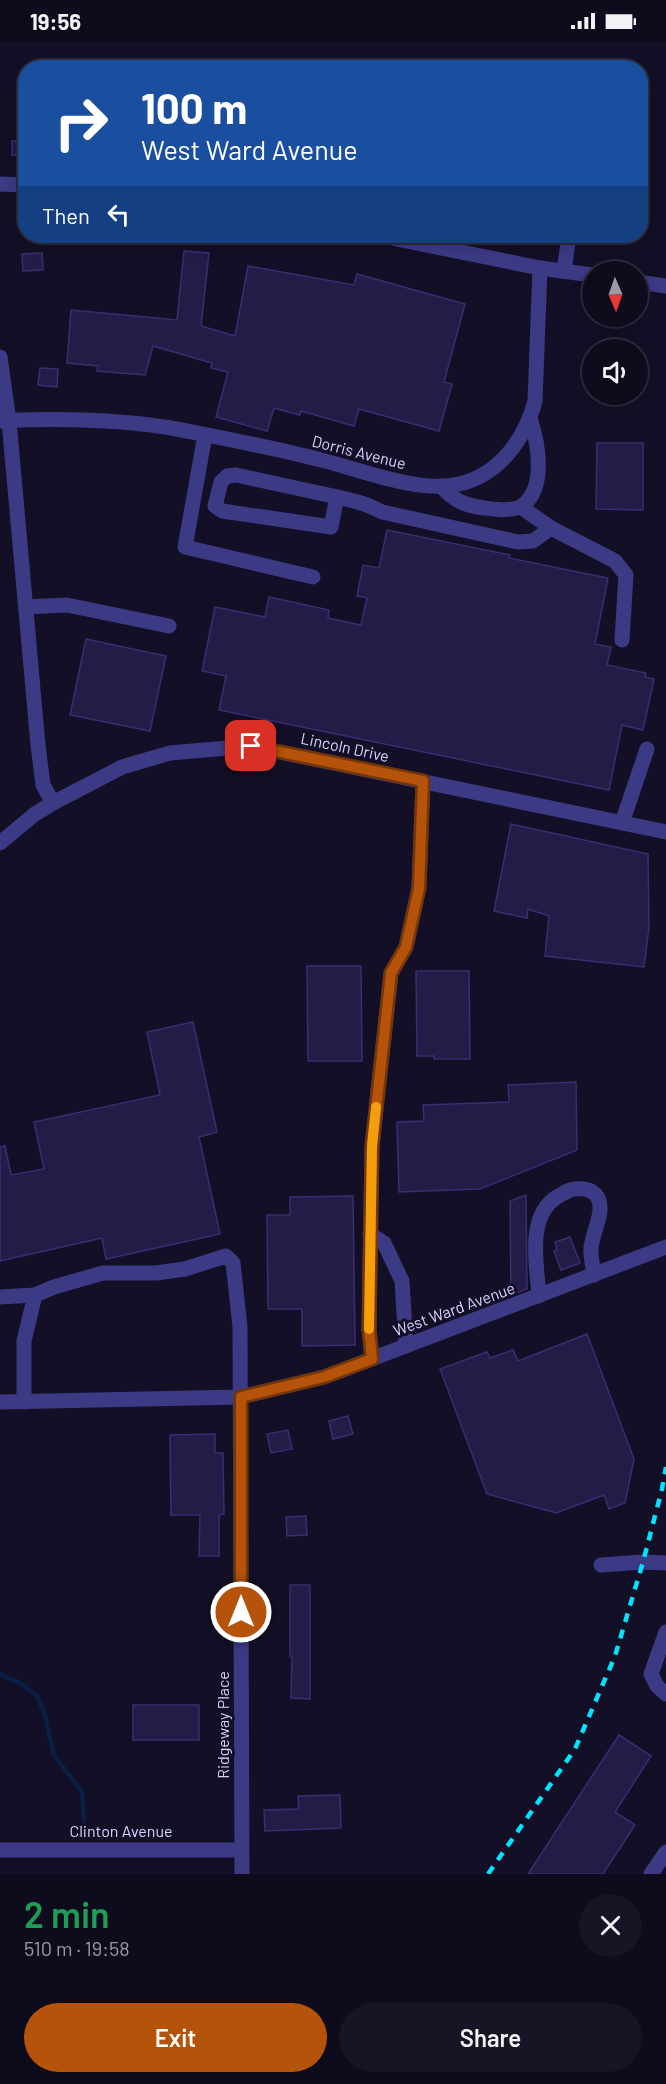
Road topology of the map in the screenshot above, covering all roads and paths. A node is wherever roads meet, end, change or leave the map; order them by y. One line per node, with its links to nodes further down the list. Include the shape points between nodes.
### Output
1 (0, 184): 2 (street)
2 (18, 185)
3 (417, 243): 5 (street)
4 (568, 243): 6 (street)
5 (540, 268): 6 (street); 11 (street, Dorris Avenue, via 535,401)
6 (564, 271): 7 (street)
7 (582, 274)
8 (648, 283): 9 (street)
9 (666, 286)
10 (0, 357): 12 (street)
11 (530, 418): 14 (street, Dorris Avenue, via 519,440 493,468 458,485); 18 (street, via 539,470 532,494)
12 (5, 421): 13 (street, Dorris Avenue, via 115,421); 21 (street)
13 (205, 435): 14 (street, Dorris Avenue, via 412,484); 15 (street)
14 (441, 486): 18 (street, via 450,497 472,507)
15 (196, 488): 16 (street); 20 (street, via 185,547)
16 (217, 492): 17 (street, via 227,476 236,475); 17 (street, via 216,506 222,511 331,527)
17 (337, 497): 19 (street, via 366,503 382,512 518,542 533,541)
18 (521, 507): 19 (street)
19 (551, 528): 23 (street, via 615,561 626,574)
20 (313, 577)
21 (26, 607): 22 (street, via 67,605); 26 (street, via 43,785)
22 (169, 626)
23 (622, 640)
24 (646, 749): 27 (street)
25 (423, 781): 26 (street, Lincoln Drive, via 251,746 224,747 170,753 122,767); 27 (street, Lincoln Drive); 30 (street, via 419,888 406,947 391,973 372,1146)
26 (53, 803): 29 (street, Lincoln Drive)
27 (622, 822): 28 (street, Lincoln Drive)
28 (666, 832)
29 (0, 843)
30 (370, 1234): 36 (street, via 384,1243 402,1281); 37 (street)
31 (666, 1247): 32 (street, West Ward Avenue)
32 (594, 1275): 34 (street, West Ward Avenue); 34 (street, via 590,1251 598,1222 598,1199 583,1188 569,1190 551,1201 538,1221)
33 (35, 1295): 35 (street); 38 (street, Ridgeway Place, via 103,1273 175,1271 225,1256 233,1263 237,1296); 39 (street, via 24,1341)
34 (539, 1296): 36 (street, West Ward Avenue)
35 (0, 1297)
36 (406, 1346): 37 (street, West Ward Avenue)
37 (372, 1359): 38 (street, West Ward Avenue, via 324,1377)
38 (241, 1397): 39 (street, West Ward Avenue); 46 (street, Ridgeway Place)
39 (24, 1401): 40 (street, West Ward Avenue)
40 (0, 1402)
41 (666, 1563): 42 (street)
42 (601, 1565)
43 (666, 1632): 44 (street, via 651,1674)
44 (666, 1694)
45 (0, 1850): 46 (street, Clinton Avenue)
46 (241, 1850): 48 (street, Ridgeway Place)
47 (666, 1852): 49 (street)
48 (242, 1874)
49 (651, 1874)

